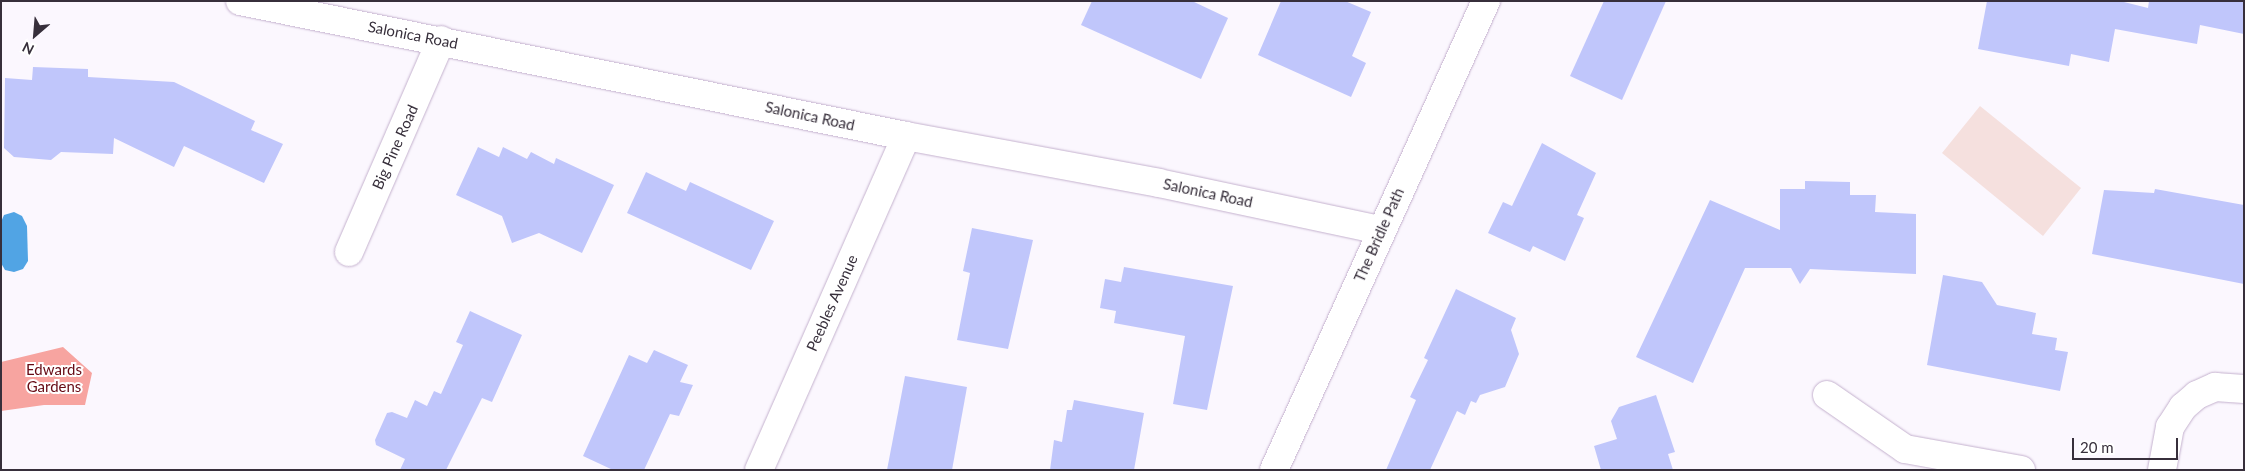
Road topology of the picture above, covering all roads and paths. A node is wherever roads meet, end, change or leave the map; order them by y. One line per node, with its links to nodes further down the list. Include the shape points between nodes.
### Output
1 (240, 1): 3 (street, Salonica Road)
2 (1486, 1): 5 (street, The Bridle Path)
3 (441, 40): 4 (street, Salonica Road); 6 (street, Big Pine Road)
4 (906, 136): 5 (street, Salonica Road, via 1159,183); 9 (street, Peebles Avenue)
5 (1381, 230): 10 (street, The Bridle Path)
6 (348, 252)
7 (2244, 389): 12 (street, via 2215,387 2197,395 2183,407 2170,427)
8 (1827, 395): 11 (street, via 1905,449)
9 (759, 470)
10 (1274, 470)
11 (2021, 470)
12 (2162, 470)

